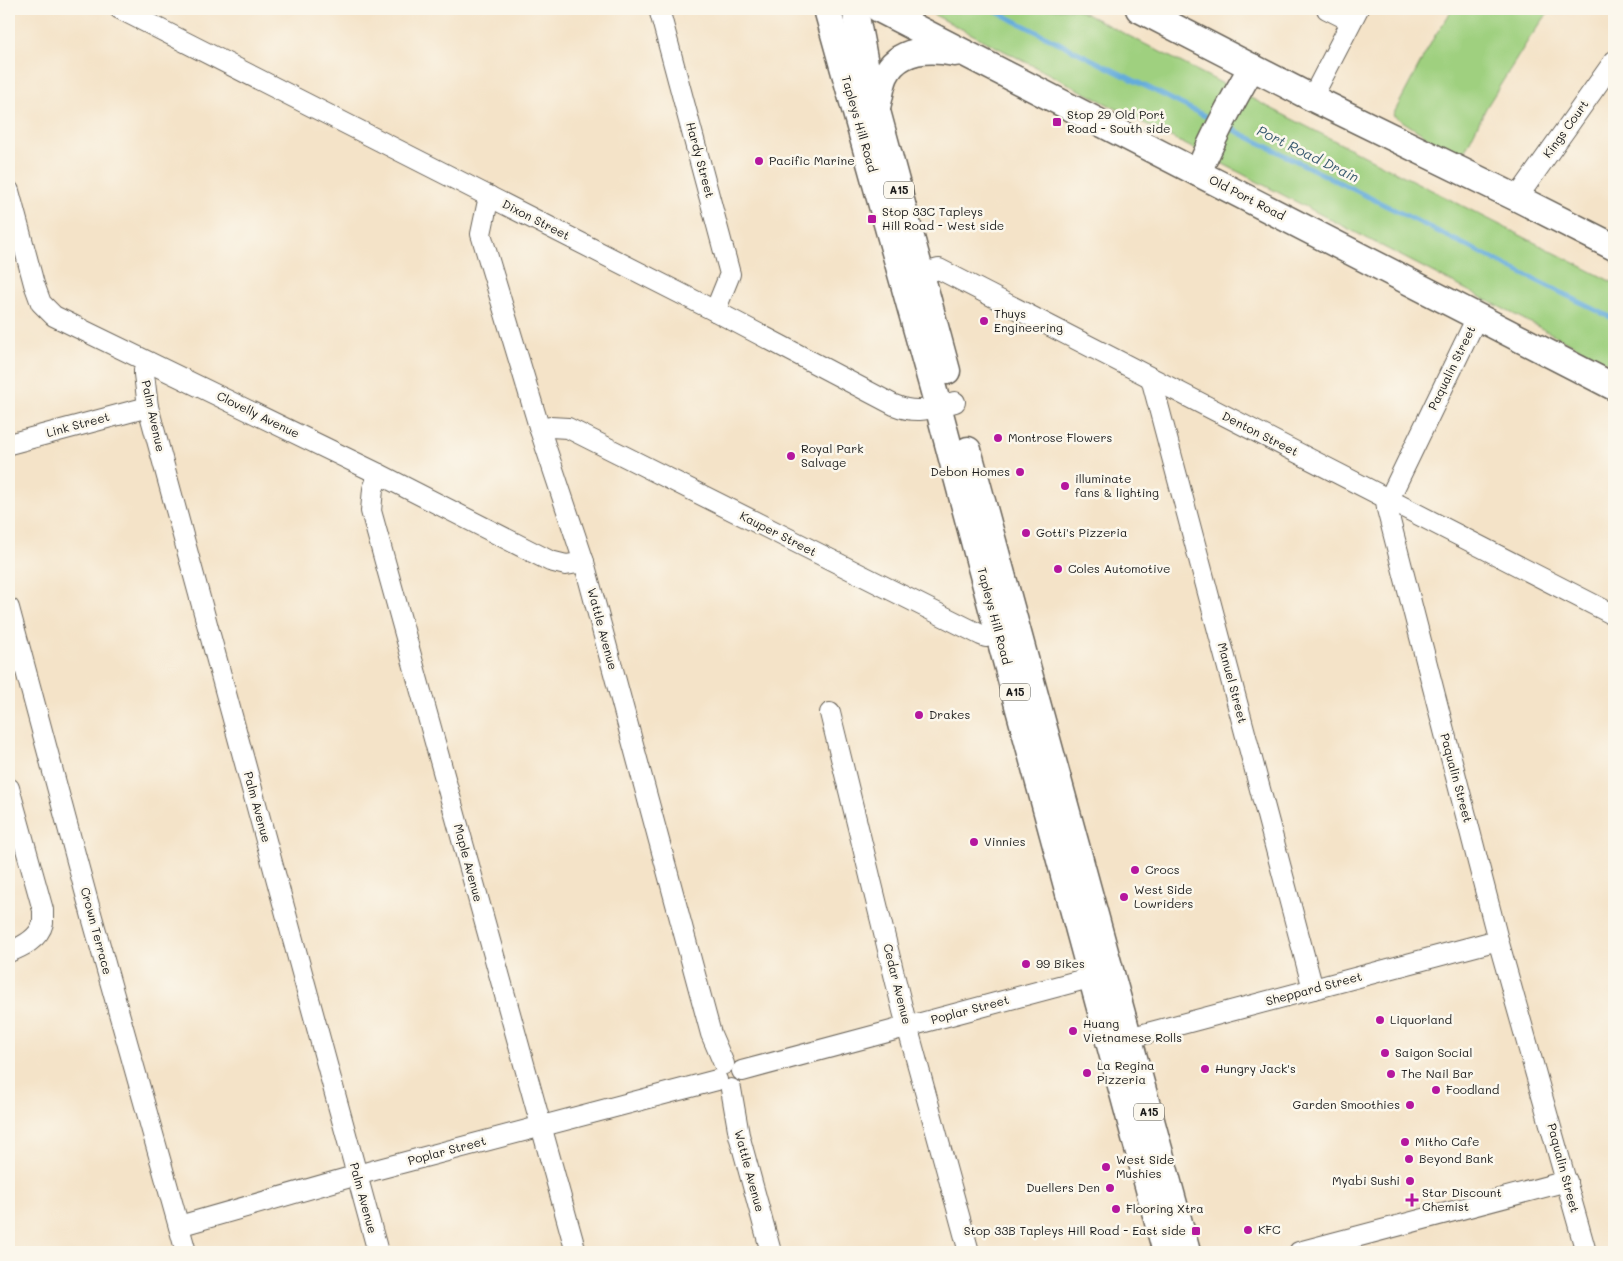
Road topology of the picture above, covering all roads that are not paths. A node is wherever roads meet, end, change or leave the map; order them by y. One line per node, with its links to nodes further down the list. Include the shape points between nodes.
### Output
1 (120, 9): 16 (street, Dixon Street)
2 (659, 9): 20 (street, Hardy Street, via 730,274)
3 (827, 9): 19 (main road, Tapleys Hill Road / A15)
4 (856, 9): 13 (main road, Tapleys Hill Road / A15, via 867,74)
5 (879, 9): 9 (main road, Old Port Road)
6 (1139, 9): 11 (main road)
7 (1327, 9): 8 (street)
8 (1355, 15): 12 (street)
9 (966, 54): 13 (main road, via 919,50 907,55 885,76); 14 (main road, Old Port Road)
10 (1614, 61): 17 (street, Kings Court)
11 (1252, 67): 12 (main road); 14 (main road, via 1213,136)
12 (1312, 98): 17 (main road)
13 (877, 107): 19 (main road, Tapleys Hill Road / A15)
14 (1198, 173): 21 (main road, Old Port Road)
15 (9, 191): 22 (street, Clovelly Avenue, via 41,303 54,316)
16 (489, 196): 20 (street, Dixon Street); 27 (street, Wattle Avenue, via 482,234)
17 (1517, 198): 18 (main road)
18 (1614, 247)
19 (912, 276): 23 (street, Denton Street, via 939,269); 25 (main road, Tapleys Hill Road / A15)
20 (715, 311): 25 (street, Dixon Street, via 907,411)
21 (1477, 317): 24 (main road, Old Port Road); 30 (street, Paqualin Street, via 1393,491)
22 (150, 363): 26 (street, Palm Avenue, via 144,370); 29 (street, Clovelly Avenue)
23 (1150, 378): 30 (street, Denton Street); 40 (street, Manuel Street)
24 (1614, 386)
25 (947, 404): 34 (main road, Tapleys Hill Road / A15)
26 (148, 407): 28 (street, Link Street); 45 (street, Palm Avenue)
27 (540, 430): 31 (street, Wattle Avenue); 34 (street, Kauper Street, via 568,428 981,635)
28 (9, 444)
29 (379, 474): 31 (street, Clovelly Avenue, via 550,561 566,565); 44 (street, Maple Avenue, via 373,489 371,511)
30 (1386, 498): 33 (street, Denton Street); 37 (street, Paqualin Street)
31 (584, 562): 43 (street, Wattle Avenue, via 711,1034)
32 (9, 608): 47 (street, Crown Terrace)
33 (1614, 615)
34 (1008, 633): 39 (main road, Tapleys Hill Road / A15)
35 (830, 713): 41 (street, Cedar Avenue)
36 (9, 788): 38 (street, via 43,910 43,923 37,934 27,944)
37 (1498, 940): 40 (street, Sheppard Street); 46 (street, Paqualin Street)
38 (9, 952)
39 (1102, 975): 41 (street, Poplar Street); 42 (main road, Tapleys Hill Road / A15); 53 (main road, Tapleys Hill Road / A15, via 1116,1071)
40 (1313, 989): 42 (street, Sheppard Street)
41 (908, 1027): 43 (street, Poplar Street); 52 (street, Cedar Avenue)
42 (1129, 1038): 54 (main road, Tapleys Hill Road / A15)
43 (729, 1076): 44 (street, Poplar Street); 51 (street, Wattle Avenue, via 739,1135)
44 (541, 1126): 45 (street, Poplar Street); 50 (street, Maple Avenue)
45 (357, 1175): 47 (street, Poplar Street); 49 (street, Palm Avenue)
46 (1567, 1181): 55 (street); 56 (street, Paqualin Street)
47 (179, 1226): 48 (street, Crown Terrace)
48 (186, 1252)
49 (378, 1252)
50 (576, 1252)
51 (771, 1252)
52 (970, 1252)
53 (1166, 1252)
54 (1187, 1252)
55 (1299, 1252)
56 (1586, 1252)

